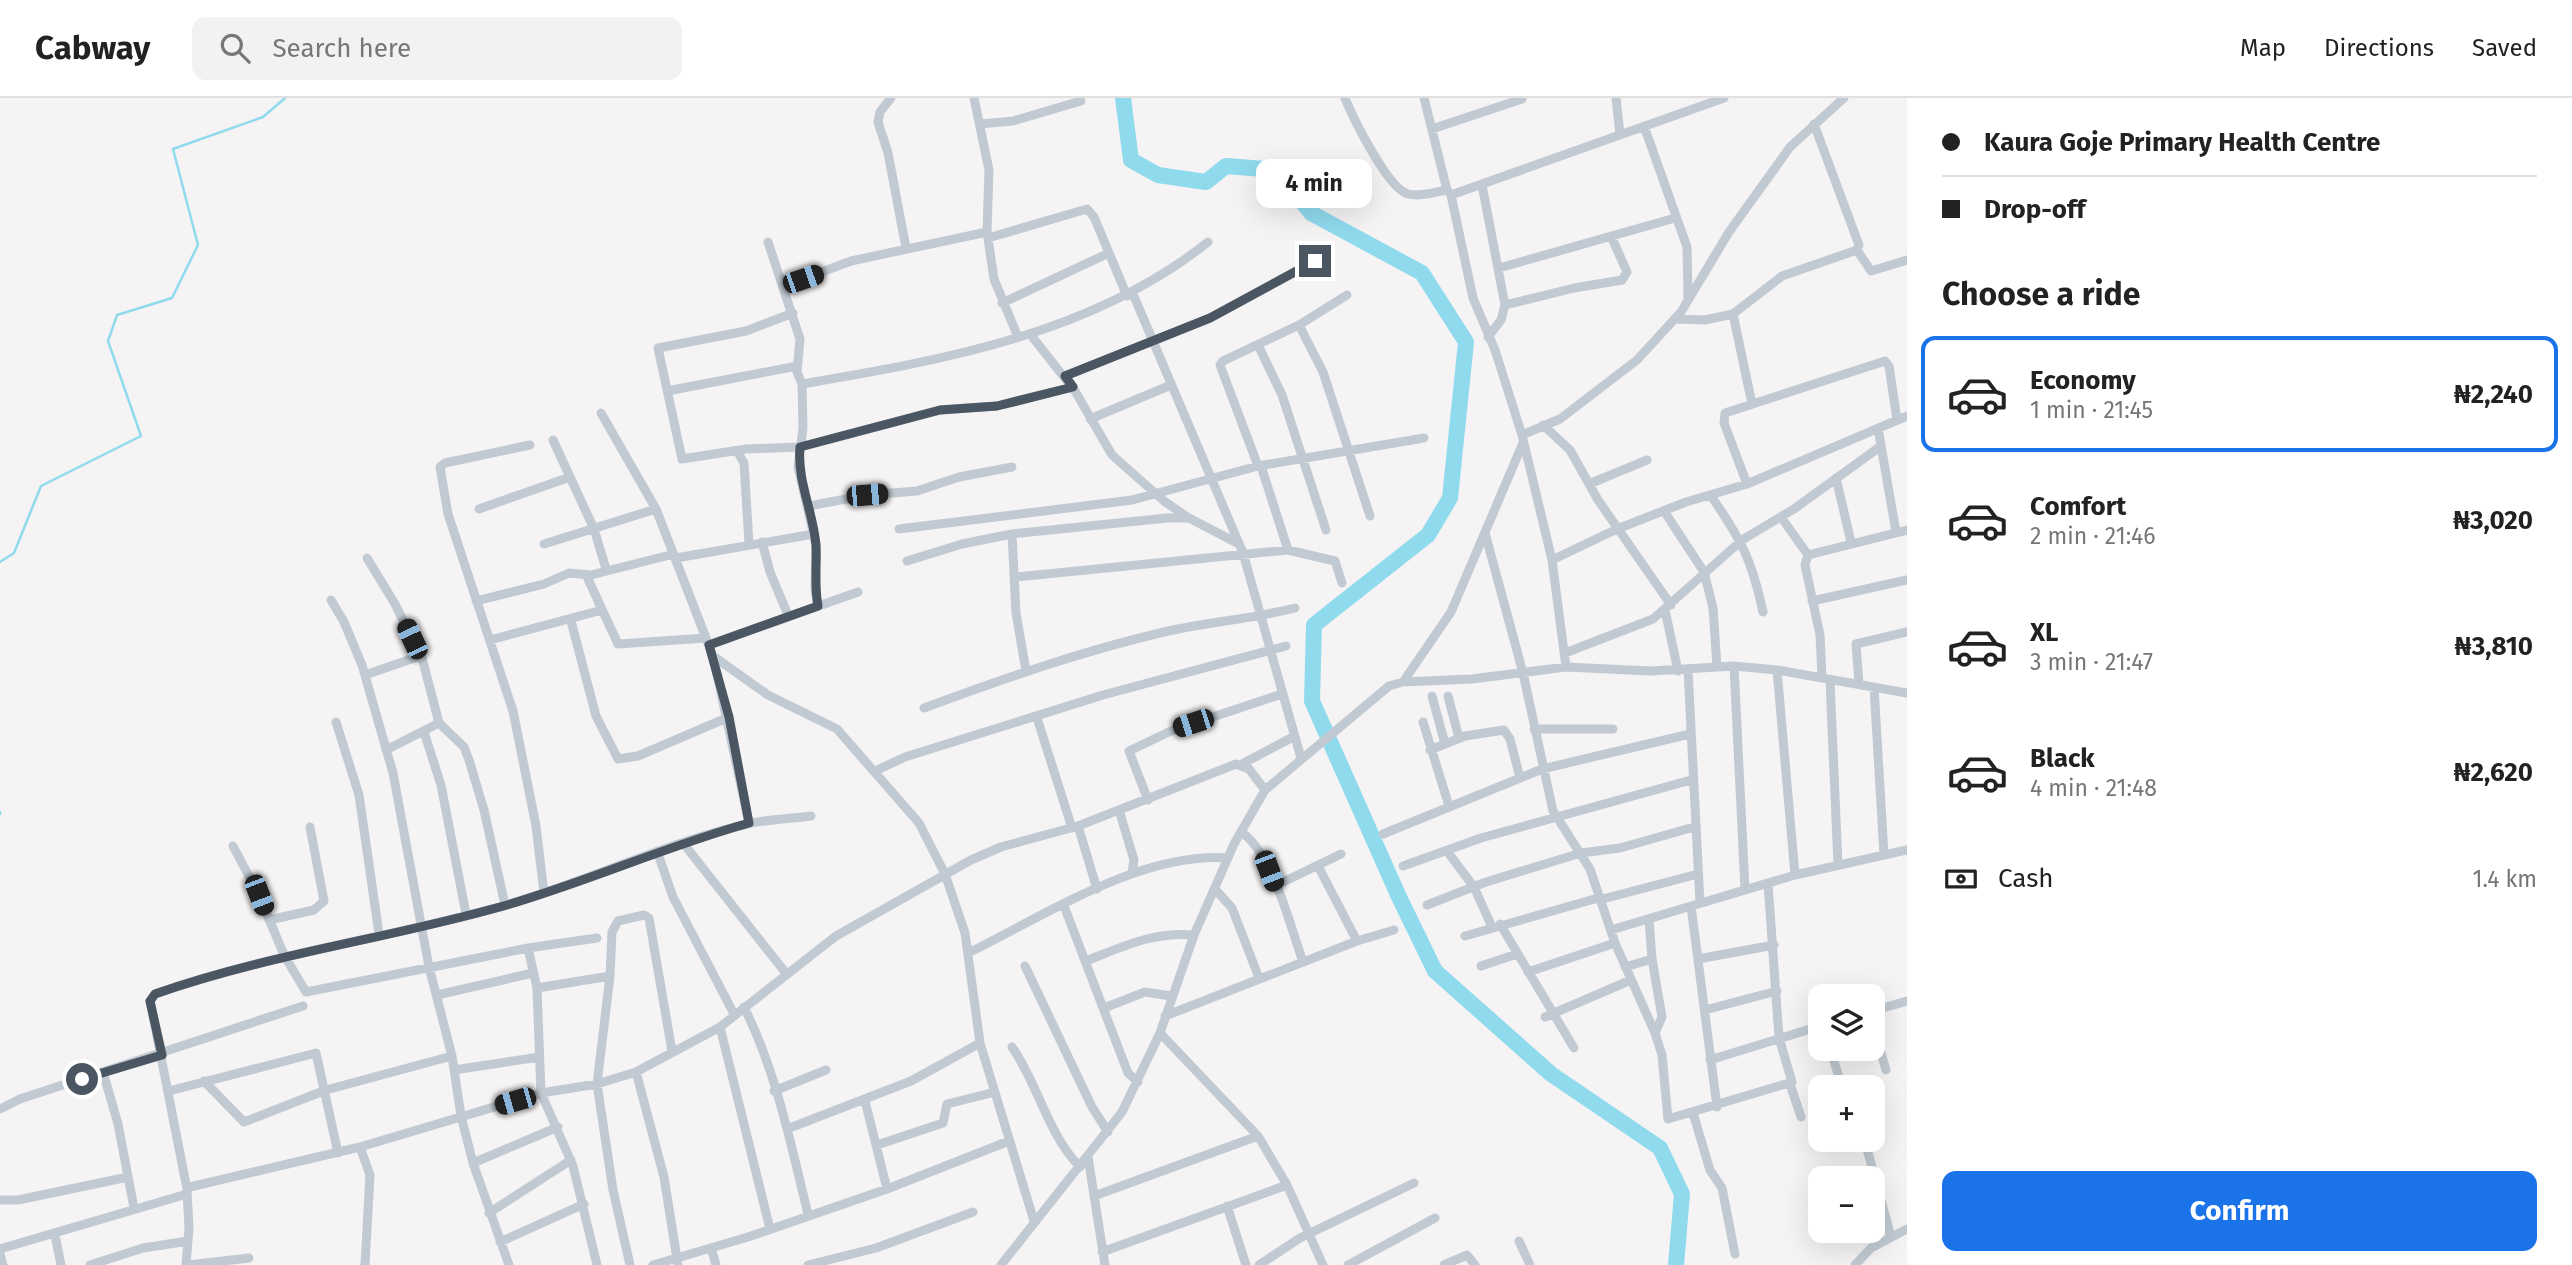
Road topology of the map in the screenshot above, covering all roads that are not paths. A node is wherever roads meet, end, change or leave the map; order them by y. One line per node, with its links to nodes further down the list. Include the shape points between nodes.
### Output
1 (891, 98): 23 (street, via 878,122)
2 (974, 98): 11 (street)
3 (1345, 98): 17 (street, via 1389,178 1401,191 1419,195)
4 (1424, 98): 14 (street)
5 (1616, 98): 15 (street)
6 (1724, 98): 10 (street)
7 (1843, 98): 12 (street)
8 (1522, 99): 14 (street)
9 (1081, 101): 11 (street, via 1013,121)
10 (1700, 102): 13 (street)
11 (980, 124): 19 (street, via 989,170)
12 (1814, 124): 24 (street); 32 (street, via 1783,157 1729,232)
13 (1644, 126): 15 (street); 18 (street)
14 (1432, 129): 17 (street)
15 (1620, 134): 16 (street)
16 (1482, 185): 17 (street); 28 (street)
17 (1449, 192): 41 (street, via 1473,298)
18 (1675, 218): 20 (street); 32 (street, via 1687,247)
19 (987, 235): 23 (street); 25 (street, via 1087,209); 33 (street)
20 (1611, 236): 28 (street); 34 (street, via 1626,266 1622,280)
21 (768, 242): 29 (street)
22 (1208, 243): 30 (street)
23 (906, 248): 29 (street)
24 (1857, 250): 26 (street, via 1871,271); 36 (street, via 1772,281)
25 (1109, 253): 30 (street); 33 (street)
26 (1907, 260)
27 (1315, 261): 42 (street)
28 (1499, 268): 34 (street)
29 (781, 282): 35 (street)
30 (1130, 295): 39 (street); 42 (street)
31 (1347, 295): 38 (street)
32 (1688, 299): 37 (street)
33 (1002, 303): 40 (street)
34 (1504, 305): 41 (street, via 1501,320)
35 (793, 313): 44 (street, via 800,338); 49 (street, via 746,331 658,348)
36 (1733, 314): 37 (street, via 1705,320); 50 (street)
37 (1676, 319): 54 (street, via 1637,360 1560,419)
38 (1299, 325): 43 (street); 63 (street, via 1323,372)
39 (1031, 334): 40 (street); 45 (street)
40 (1017, 337): 46 (street, via 907,366)
41 (1488, 337): 57 (street)
42 (1154, 343): 45 (street); 47 (street)
43 (1258, 345): 64 (street, via 1282,395); 66 (street, via 1223,361 1220,372)
44 (797, 366): 46 (street); 49 (street)
45 (1065, 376): 48 (street)
46 (802, 384): 61 (street)
47 (1171, 384): 53 (street); 69 (street)
48 (1073, 387): 53 (street); 61 (street, via 997,406 940,410)
49 (667, 391): 62 (street, via 682,459)
50 (1752, 404): 52 (street, via 1885,361); 72 (street, via 1723,418)
51 (601, 413): 77 (street)
52 (1902, 418): 55 (street)
53 (1090, 419): 73 (street, via 1112,455)
54 (1543, 425): 57 (street); 71 (street, via 1562,440)
55 (1878, 428): 60 (street); 72 (street)
56 (1424, 438): 63 (street)
57 (1522, 439): 88 (street); 102 (street)
58 (553, 440): 68 (street)
59 (530, 445): 112 (street, via 440,467 448,514)
60 (1881, 446): 70 (street); 87 (street)
61 (800, 447): 62 (street); 75 (street, via 798,467)
62 (737, 451): 95 (street, via 744,463)
63 (1349, 452): 64 (street); 79 (street)
64 (1302, 459): 66 (street); 85 (street)
65 (1647, 460): 71 (street)
66 (1260, 466): 69 (street); 97 (street)
67 (1012, 467): 75 (street, via 917,491)
68 (570, 477): 76 (street); 82 (street)
69 (1211, 477): 73 (street); 96 (street)
70 (1836, 478): 80 (street); 93 (street)
71 (1589, 484): 84 (street)
72 (1747, 484): 74 (street)
73 (1154, 493): 81 (street); 83 (street, via 1110,504)
74 (1711, 496): 78 (street); 91 (street)
75 (809, 506): 89 (street)
76 (479, 509)
77 (656, 509): 82 (street); 100 (street)
78 (1664, 511): 84 (street); 105 (street)
79 (1370, 516)
80 (1781, 517): 91 (street); 99 (street)
81 (1188, 518): 90 (street); 96 (street)
82 (594, 529): 94 (street); 104 (street)
83 (899, 529)
84 (1617, 529): 102 (street); 116 (street)
85 (1326, 530)
86 (1907, 530): 87 (street)
87 (1896, 532): 93 (street)
88 (1485, 533): 136 (street); 139 (street, via 1451,612)
89 (814, 534): 92 (street); 114 (street)
90 (1012, 534): 103 (street); 107 (street)
91 (1742, 540): 105 (street); 118 (street)
92 (762, 542): 95 (street); 120 (street)
93 (1851, 542): 99 (street)
94 (544, 544)
95 (749, 544): 100 (street)
96 (1237, 544): 98 (street)
97 (1288, 550): 98 (street); 109 (street, via 1335,561)
98 (1242, 553): 107 (street, via 1192,562); 119 (street)
99 (1808, 555): 113 (street, via 1805,565)
100 (675, 556): 104 (street); 124 (street)
101 (367, 558): 128 (street)
102 (1552, 560): 127 (street)
103 (907, 561)
104 (606, 569): 106 (street)
105 (1704, 572): 116 (street); 132 (street, via 1713,608)
106 (591, 575): 112 (street, via 569,573); 117 (street, via 588,579)
107 (1016, 577): 135 (street, via 1016,613)
108 (1907, 580): 113 (street)
109 (1342, 583)
110 (858, 592): 114 (street)
111 (331, 600): 137 (street)
112 (476, 601): 123 (street)
113 (1812, 601): 138 (street)
114 (818, 606): 120 (street)
115 (1295, 608): 119 (street)
116 (1668, 608): 127 (street, via 1643,624); 133 (street)
117 (602, 610): 121 (street); 124 (street, via 618,644)
118 (1763, 612)
119 (1259, 614): 126 (street); 135 (street, via 1164,632)
120 (788, 615): 124 (street)
121 (571, 621): 123 (street); 147 (street, via 596,716 618,759 638,756)
122 (1907, 632): 140 (street, via 1856,643)
123 (490, 639): 201 (street, via 513,711)
124 (708, 642): 129 (street)
125 (1286, 646): 126 (street)
126 (1272, 650): 143 (street); 148 (street, via 1103,695)
127 (1565, 653): 131 (street)
128 (420, 656): 137 (street); 151 (street)
129 (713, 656): 147 (street); 164 (street, via 768,695 838,729)
130 (1734, 666): 132 (street); 134 (street); 200 (street)
131 (1566, 667): 133 (street); 136 (street)
132 (1717, 667): 133 (street)
133 (1683, 670): 155 (street)
134 (1777, 670): 138 (street); 194 (street)
135 (1026, 671): 146 (street)
136 (1523, 673): 139 (street); 152 (street)
137 (365, 675): 159 (street)
138 (1826, 679): 140 (street); 188 (street)
139 (1403, 682): 161 (street, via 1389,686)
140 (1859, 684): 141 (street)
141 (1874, 687): 142 (street); 186 (street)
142 (1907, 693)
143 (1282, 694): 156 (street); 168 (street, via 1171,731 1129,751)
144 (1432, 696): 158 (street)
145 (1448, 696): 157 (street)
146 (924, 708)
147 (729, 717): 173 (street)
148 (1037, 718): 164 (street, via 905,757); 175 (street)
149 (336, 722): 214 (street, via 359,795)
150 (1423, 722): 160 (street)
151 (439, 723): 154 (street); 203 (street, via 464,747 475,774)
152 (1534, 729): 153 (street); 163 (street)
153 (1614, 729)
154 (424, 732): 159 (street); 207 (street, via 441,785)
155 (1690, 734): 163 (street); 166 (street)
156 (1293, 737): 161 (street); 162 (street)
157 (1459, 738): 158 (street); 165 (street, via 1504,730)
158 (1445, 744): 160 (street)
159 (386, 750): 210 (street)
160 (1430, 750): 169 (street)
161 (1301, 758): 167 (street)
162 (1242, 764): 167 (street); 168 (street)
163 (1542, 769): 165 (street); 172 (street)
164 (875, 771): 192 (street, via 919,823)
165 (1520, 778): 169 (street)
166 (1691, 780): 172 (street); 176 (street)
167 (1265, 790): 177 (street)
168 (1148, 800): 170 (street)
169 (1449, 806): 178 (street)
170 (1119, 810): 175 (street); 191 (street, via 1134,860)
171 (811, 816): 173 (street)
172 (1557, 817): 183 (street); 184 (street)
173 (749, 823): 179 (street)
174 (310, 827): 209 (street, via 324,901 314,911)
175 (1075, 827): 192 (street, via 1001,847); 199 (street)
176 (1695, 827): 184 (street, via 1620,848); 193 (street)
177 (1241, 832): 187 (street); 196 (street, via 1263,856)
178 (1383, 834)
179 (683, 843): 182 (street); 233 (street)
180 (233, 846): 209 (street)
181 (1907, 850): 186 (street)
182 (657, 851): 201 (street); 249 (street, via 673,897)
183 (1447, 851): 190 (street); 197 (street)
184 (1581, 853): 197 (street); 202 (street)
185 (1341, 854): 189 (street)
186 (1884, 855): 188 (street)
187 (1228, 858): 191 (street, via 1182,860); 198 (street)
188 (1838, 865): 194 (street)
189 (1318, 866): 196 (street); 218 (street)
190 (1403, 866)
191 (1132, 872): 199 (street)
192 (945, 874): 222 (street); 233 (street, via 836,936)
193 (1698, 874): 202 (street); 205 (street)
194 (1795, 875): 195 (street)
195 (1768, 883): 200 (street); 220 (street)
196 (1275, 886): 228 (street)
197 (1474, 887): 204 (street); 211 (street)
198 (1215, 888): 215 (street); 237 (street, via 1232,908)
199 (1097, 889): 206 (street)
200 (1745, 889): 205 (street)
201 (544, 893): 203 (street)
202 (1599, 899): 211 (street); 213 (street)
203 (505, 905): 207 (street)
204 (1427, 905)
205 (1695, 905): 208 (street); 226 (street)
206 (1064, 906): 222 (street); 227 (street)
207 (466, 914): 210 (street)
208 (1649, 919): 213 (street); 225 (street)
209 (269, 920): 224 (street)
210 (421, 925): 214 (street); 231 (street)
211 (1496, 926): 216 (street); 223 (street)
212 (1394, 930): 218 (street)
213 (1611, 930): 219 (street)
214 (379, 934): 224 (street)
215 (1194, 935): 227 (street, via 1148,937); 242 (street)
216 (1465, 936)
217 (597, 938): 221 (street)
218 (1357, 941): 228 (street)
219 (1615, 943): 232 (street); 234 (street)
220 (1774, 945): 226 (street); 240 (street)
221 (528, 948): 231 (street); 235 (street)
222 (968, 953): 257 (street)
223 (1517, 954): 230 (street); 234 (street)
224 (284, 955): 231 (street, via 306,992); 261 (street, via 155,994 150,1001)
225 (1652, 959): 232 (street); 255 (street, via 1662,1017)
226 (1698, 959): 248 (street)
227 (1086, 961): 247 (street)
228 (1303, 962): 237 (street)
229 (1025, 966): 290 (street)
230 (1481, 966)
231 (429, 967): 241 (street)
232 (1625, 967): 238 (street)
233 (785, 972): 245 (street)
234 (1528, 972): 250 (street)
235 (533, 973): 239 (street); 241 (street)
236 (610, 976): 239 (street); 260 (street, via 615,925 647,916 654,933); 275 (street)
237 (1259, 978): 251 (street)
238 (1631, 980): 250 (street); 255 (street)
239 (537, 988): 263 (street)
240 (1777, 991): 248 (street); 256 (street)
241 (437, 995): 262 (street)
242 (1171, 996): 247 (street, via 1145,992); 251 (street)
243 (1907, 1002): 246 (street)
244 (303, 1006): 261 (street)
245 (744, 1007): 249 (street); 279 (street, via 760,1041)
246 (1885, 1008)
247 (1104, 1009): 274 (street, via 1128,1073)
248 (1705, 1010): 264 (street)
249 (734, 1014): 252 (street)
250 (1549, 1015): 259 (street)
251 (1164, 1016): 254 (street)
252 (720, 1027): 260 (street); 316 (street)
253 (1808, 1030): 256 (street)
254 (1160, 1033): 274 (street); 291 (street)
255 (1655, 1033): 285 (street, via 1662,1055 1668,1117)
256 (1779, 1038): 264 (street); 276 (street)
257 (980, 1043): 280 (street); 282 (street)
258 (1012, 1047): 300 (street, via 1031,1078 1058,1142)
259 (1574, 1048)
260 (672, 1051): 271 (street)
261 (162, 1055): 270 (street); 277 (street)
262 (452, 1055): 267 (street); 278 (street)
263 (539, 1057): 267 (street); 281 (street)
264 (1710, 1060): 283 (street)
265 (1834, 1061): 272 (street)
266 (1883, 1061): 269 (street)
267 (454, 1070): 286 (street)
268 (826, 1070): 279 (street)
269 (1886, 1070)
270 (103, 1072): 284 (street); 301 (street)
271 (636, 1072): 275 (street); 329 (street, via 664,1177)
272 (1838, 1074)
273 (204, 1082): 277 (street); 278 (street, via 244,1122); 278 (street, via 312,1052 318,1055)
274 (1138, 1082): 290 (street)
275 (597, 1084): 281 (street); 337 (street)
276 (1790, 1084): 283 (street); 287 (street)
277 (169, 1091): 305 (street)
278 (323, 1091): 296 (street)
279 (774, 1091): 289 (street)
280 (995, 1092): 292 (street); 293 (street, via 947,1104 943,1123)
281 (541, 1093): 286 (street); 288 (street)
282 (865, 1101): 289 (street); 293 (street)
283 (1717, 1107): 285 (street)
284 (0, 1108)
285 (1693, 1113): 327 (street, via 1710,1170 1722,1188)
286 (461, 1116): 294 (street); 299 (street)
287 (1801, 1117)
288 (558, 1127): 298 (street); 299 (street)
289 (787, 1129): 313 (street)
290 (1108, 1132): 297 (street)
291 (1258, 1136): 303 (street); 306 (street)
292 (1009, 1141): 304 (street); 315 (street)
293 (877, 1145): 304 (street)
294 (360, 1147): 296 (street); 334 (street, via 370,1175)
295 (1868, 1152): 320 (street)
296 (338, 1153): 305 (street)
297 (1088, 1157): 300 (street); 306 (street)
298 (571, 1160): 308 (street); 312 (street)
299 (473, 1163): 312 (street)
300 (1080, 1167): 315 (street)
301 (128, 1177): 307 (street); 310 (street)
302 (1414, 1183): 319 (street)
303 (1287, 1185): 309 (street); 319 (street)
304 (887, 1189): 313 (street)
305 (187, 1192): 310 (street); 321 (street)
306 (1094, 1196): 326 (street)
307 (0, 1200)
308 (583, 1204): 323 (street); 336 (street)
309 (1227, 1206): 326 (street); 343 (street)
310 (134, 1208): 318 (street)
311 (973, 1212): 340 (street, via 876,1248)
312 (489, 1213): 323 (street)
313 (808, 1214): 316 (street)
314 (1435, 1218): 346 (street)
315 (1034, 1222): 341 (street)
316 (770, 1228): 324 (street)
317 (1907, 1230): 320 (street)
318 (55, 1235): 325 (street); 331 (street)
319 (1307, 1235): 344 (street); 345 (street)
320 (1891, 1237): 350 (street, via 1871,1248)
321 (188, 1241): 332 (street, via 144,1248); 333 (street)
322 (1519, 1241): 349 (street)
323 (500, 1242): 335 (street)
324 (711, 1248): 329 (street); 339 (street)
325 (0, 1252): 330 (street)
326 (1102, 1252): 342 (street)
327 (1735, 1254)
328 (249, 1258): 333 (street)
329 (677, 1262): 338 (street)
330 (3, 1265)
331 (61, 1265)
332 (90, 1265)
333 (187, 1265)
334 (365, 1265)
335 (509, 1265)
336 (597, 1265)
337 (630, 1265)
338 (653, 1265)
339 (716, 1265)
340 (808, 1265)
341 (1001, 1265)
342 (1105, 1265)
343 (1246, 1265)
344 (1259, 1265)
345 (1323, 1265)
346 (1348, 1265)
347 (1444, 1265): 348 (street, via 1467,1255)
348 (1475, 1265)
349 (1530, 1265)
350 (1855, 1265)

